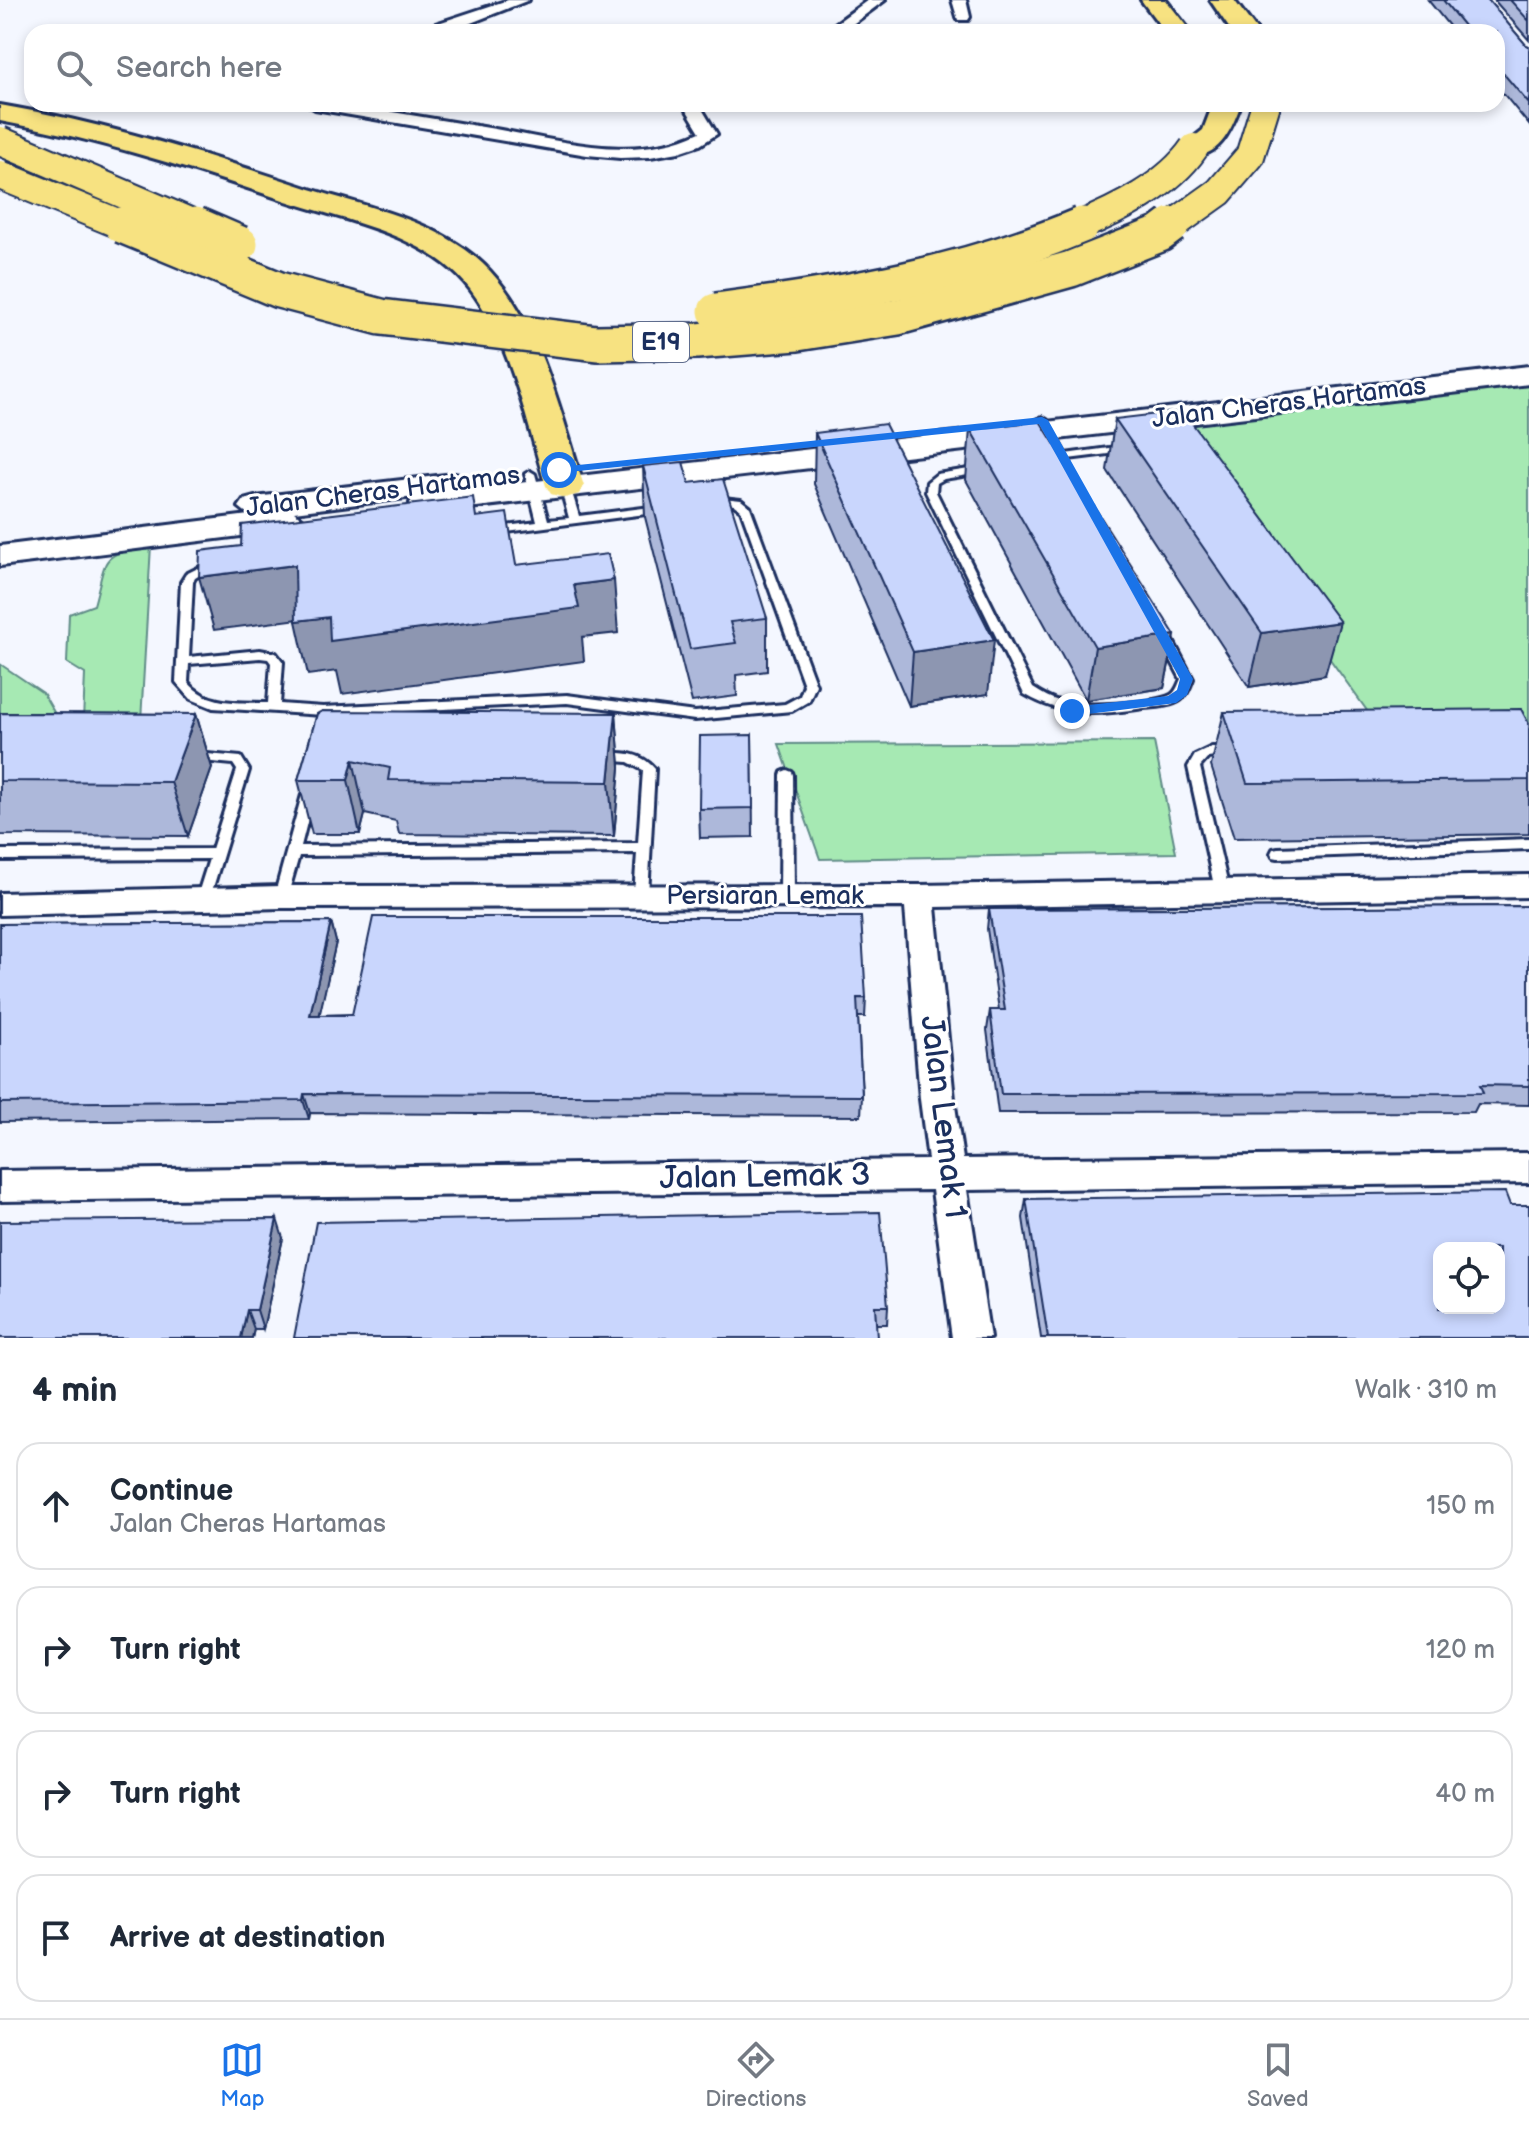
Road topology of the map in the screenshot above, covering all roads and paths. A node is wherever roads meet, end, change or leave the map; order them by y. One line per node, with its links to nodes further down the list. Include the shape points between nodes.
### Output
1 (522, 0): 7 (street)
2 (878, 0): 8 (street)
3 (959, 0): 6 (street)
4 (1153, 0): 9 (highway)
5 (1222, 0): 10 (highway)
6 (963, 17)
7 (456, 24)
8 (844, 24)
9 (1172, 24)
10 (1239, 24)
11 (362, 112): 12 (street, via 627,154 686,147 709,134)
12 (696, 112)
13 (1197, 112): 18 (highway)
14 (1224, 112): 18 (highway, E19, via 1215,135)
15 (1264, 112): 19 (highway, E19, bridge, via 1250,156 1219,192 1160,234 1071,269 898,317 697,341 597,343 381,317 279,290)
16 (0, 113): 28 (highway, via 130,141 399,227 462,262 505,319 531,382)
17 (0, 141): 18 (highway, E19, bridge, via 297,267 472,305 588,314 707,312 816,299 917,279 1101,218 1162,182)
18 (1194, 148)
19 (0, 175)
20 (1529, 360): 22 (street, Jalan Cheras Hartamas)
21 (1529, 375): 22 (street, Jalan Cheras Hartamas)
22 (1410, 381): 23 (street, Jalan Cheras Hartamas)
23 (1051, 436): 24 (lane); 25 (lane); 27 (lane); 28 (street, Jalan Cheras Hartamas)
24 (1116, 450)
25 (1032, 462)
26 (1002, 466): 32 (lane, via 941,476 932,482 931,492 1028,691 1046,704 1072,711 1172,700 1187,679)
27 (1070, 470)
28 (553, 487): 29 (lane); 29 (lane); 30 (street, Jalan Cheras Hartamas); 31 (street, Jalan Cheras Hartamas); 34 (lane, via 737,502 746,509 810,685 805,698 788,708 695,716 567,699 323,711)
29 (543, 522): 33 (lane, via 204,568 187,582)
30 (0, 537)
31 (0, 556)
32 (1160, 628)
33 (184, 661): 34 (lane, via 182,682 199,701); 34 (lane, via 272,656 277,662)
34 (274, 708)
35 (1240, 751): 47 (lane, via 1209,751 1194,767)
36 (582, 757): 41 (lane, via 629,756 649,769)
37 (187, 758): 44 (lane, via 237,760 243,770)
38 (787, 775): 51 (lane)
39 (312, 779): 42 (lane)
40 (1529, 844): 43 (lane)
41 (644, 848): 42 (lane); 48 (lane)
42 (292, 851): 50 (lane)
43 (1278, 853)
44 (215, 854): 45 (lane); 52 (lane)
45 (0, 855)
46 (1529, 886): 47 (street, Persiaran Lemak)
47 (1222, 890): 49 (street, Persiaran Lemak)
48 (641, 895): 50 (street, Persiaran Lemak); 51 (street, Persiaran Lemak)
49 (919, 896): 51 (street, Persiaran Lemak); 55 (street, Jalan Lemak 1)
50 (281, 897): 52 (street, Persiaran Lemak)
51 (787, 897)
52 (203, 900): 53 (street, Persiaran Lemak)
53 (0, 904)
54 (1529, 1168): 55 (street, Jalan Lemak 3)
55 (949, 1175): 56 (street, Jalan Lemak 3); 57 (street, Jalan Lemak 1)
56 (0, 1186)
57 (971, 1338)

